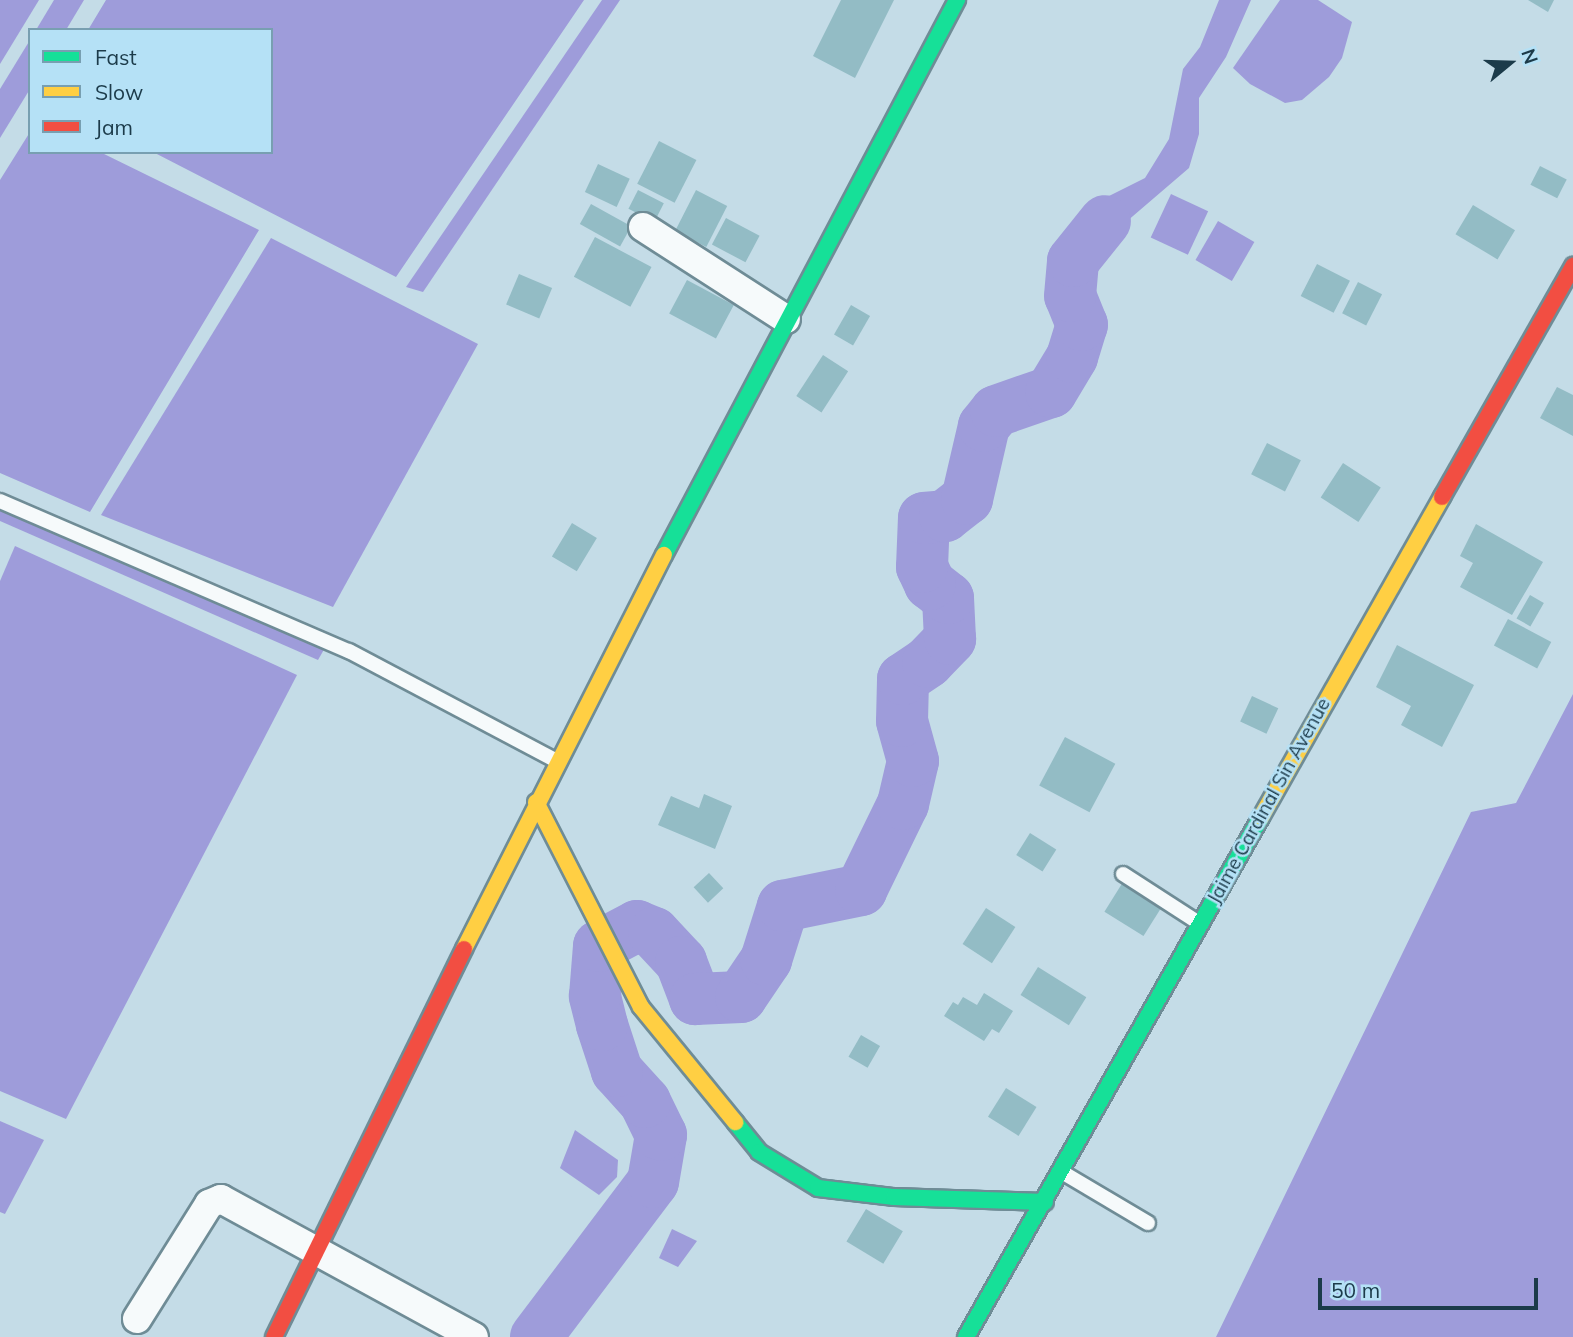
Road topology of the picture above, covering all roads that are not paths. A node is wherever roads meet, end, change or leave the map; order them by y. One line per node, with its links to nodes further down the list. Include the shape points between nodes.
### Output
1 (957, 0): 4 (street)
2 (643, 227): 4 (street)
3 (1573, 266): 9 (street, Jaime Cardinal Sin Avenue)
4 (786, 319): 6 (street)
5 (0, 501): 6 (lane, via 349,651)
6 (556, 760): 7 (street)
7 (536, 803): 11 (street, via 641,1007 759,1153 818,1188 894,1197); 13 (street)
8 (1122, 873): 9 (lane)
9 (1200, 924): 10 (street, Jaime Cardinal Sin Avenue)
10 (1062, 1172): 11 (street, Jaime Cardinal Sin Avenue); 12 (lane)
11 (1045, 1202): 17 (street, Jaime Cardinal Sin Avenue)
12 (1148, 1223)
13 (315, 1254): 14 (street, via 235,1206 214,1200); 15 (street); 16 (street)
14 (137, 1319)
15 (274, 1337)
16 (474, 1337)
17 (967, 1337)

